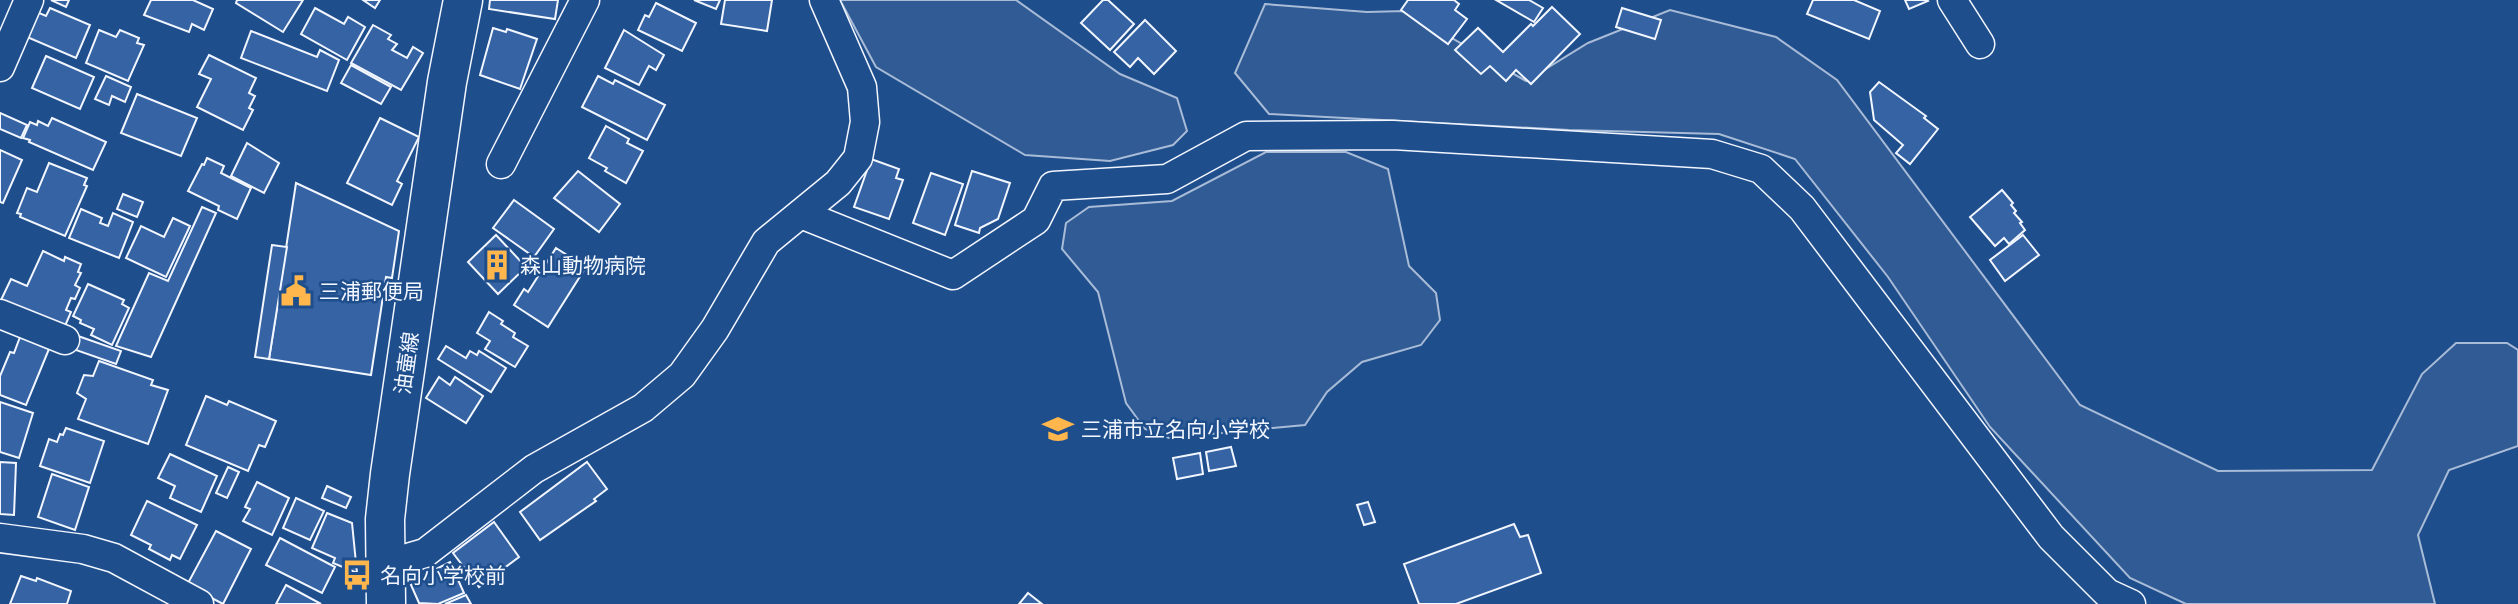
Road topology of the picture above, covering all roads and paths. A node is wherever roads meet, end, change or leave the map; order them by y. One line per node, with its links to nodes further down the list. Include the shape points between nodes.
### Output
1 (29, 0): 7 (street)
2 (463, 0): 13 (main road, 油壷線, via 396,433)
3 (585, 0): 8 (street)
4 (824, 0): 9 (street, via 862,87 865,122 858,158 838,183)
5 (1952, 0): 6 (street)
6 (1980, 44)
7 (0, 67)
8 (501, 164)
9 (801, 215): 13 (street, via 766,242 715,329 682,375 653,400 534,469 425,553); 16 (street, via 953,275 1036,220 1054,186 1167,179 1246,136 1393,135 1712,154 1761,169 1802,208 2051,537 2107,593)
10 (0, 314): 11 (street)
11 (65, 340)
12 (0, 538): 14 (street, via 83,549 114,558)
13 (384, 565): 15 (main road, 油壷線)
14 (199, 604)
15 (386, 604)
16 (2131, 604)

